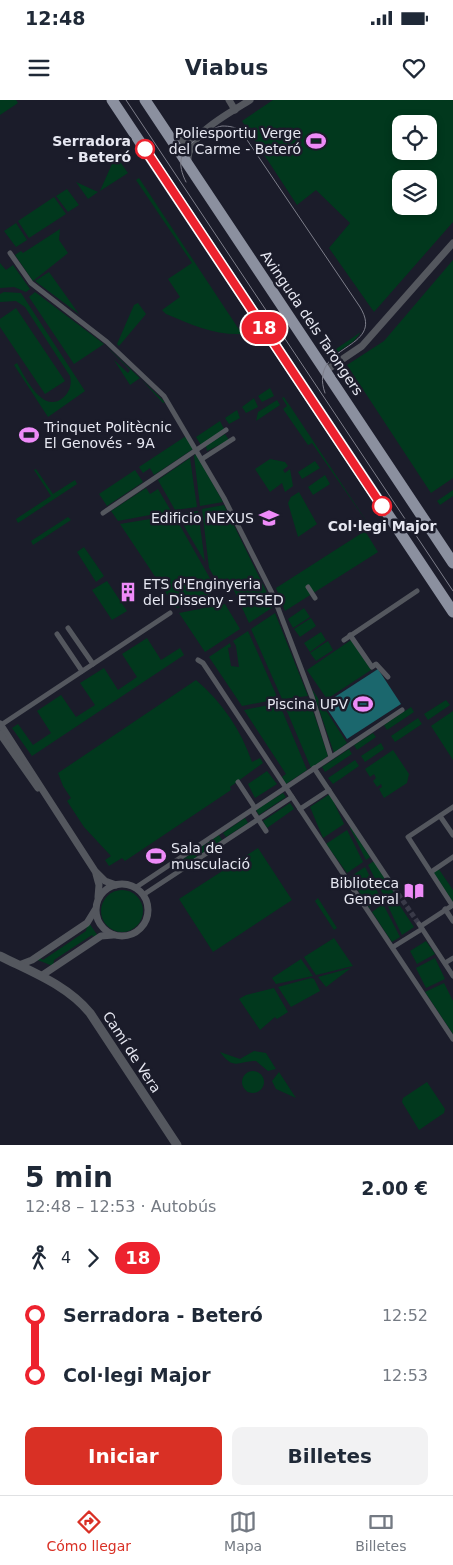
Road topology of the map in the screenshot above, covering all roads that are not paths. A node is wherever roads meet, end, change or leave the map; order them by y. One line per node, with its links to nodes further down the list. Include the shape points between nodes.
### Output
1 (112, 100): 21 (main road)
2 (145, 100): 7 (main road, Avinguda dels Tarongers)
3 (229, 100): 5 (street)
4 (250, 100): 5 (street)
5 (235, 110): 6 (street)
6 (200, 135): 7 (street, via 181,141); 8 (street, via 192,144)
7 (169, 136): 8 (main road, Avinguda dels Tarongers)
8 (188, 163): 11 (main road, Avinguda dels Tarongers)
9 (453, 243): 11 (street, via 362,346)
10 (10, 253): 14 (street, via 31,283 107,342 164,396)
11 (325, 371): 17 (main road, Avinguda dels Tarongers)
12 (226, 430): 14 (street)
13 (232, 439): 15 (street)
14 (197, 450): 15 (street); 16 (street)
15 (202, 459): 34 (street, via 250,547 278,607)
16 (103, 513)
17 (453, 563)
18 (308, 587): 20 (street)
19 (417, 591): 25 (street)
20 (315, 598)
21 (453, 612)
22 (170, 613): 28 (street)
23 (68, 628): 28 (street)
24 (57, 634): 29 (street)
25 (350, 635): 26 (street); 30 (street, via 372,667 376,664)
26 (344, 640)
27 (198, 660): 37 (street)
28 (93, 664): 29 (street)
29 (85, 670): 32 (street)
30 (388, 677)
31 (402, 710): 34 (street)
32 (0, 726): 40 (street)
33 (0, 734): 40 (street)
34 (332, 757): 35 (street)
35 (314, 768): 37 (street); 38 (street)
36 (238, 782): 42 (street)
37 (286, 787): 39 (street); 42 (street)
38 (329, 790): 43 (street); 53 (street)
39 (292, 797): 43 (street); 45 (street)
40 (54, 807): 49 (street)
41 (453, 807): 44 (street)
42 (254, 809): 45 (street); 52 (street)
43 (300, 809): 61 (street)
44 (440, 816): 47 (street); 50 (street, via 408,837)
45 (258, 820): 46 (street); 54 (street)
46 (266, 831)
47 (453, 835)
48 (453, 857): 50 (street)
49 (95, 871): 51 (street, via 105,881); 55 (street, via 99,885)
50 (430, 872): 56 (street)
51 (116, 885): 52 (street); 55 (street, via 108,888)
52 (135, 888): 54 (street)
53 (394, 888)
54 (143, 895): 60 (street, via 148,908 141,928 130,935)
55 (97, 904): 60 (street, via 96,915 102,928); 64 (street, via 90,920)
56 (453, 905): 57 (street)
57 (445, 909): 58 (street); 59 (street)
58 (453, 921)
59 (421, 926): 61 (street); 65 (street)
60 (115, 936): 67 (street, via 101,936)
61 (393, 947): 71 (street)
62 (0, 956): 66 (street, Camí de Vera)
63 (453, 958): 65 (street)
64 (32, 960): 66 (street); 68 (street, via 32,967)
65 (445, 963): 69 (street)
66 (19, 965): 68 (street, Camí de Vera)
67 (53, 968): 68 (street); 70 (street, via 50,978)
68 (38, 975): 70 (street, Camí de Vera)
69 (453, 976)
70 (54, 984): 72 (street, Camí de Vera, via 80,1000 90,1013)
71 (453, 1039)
72 (177, 1145)

